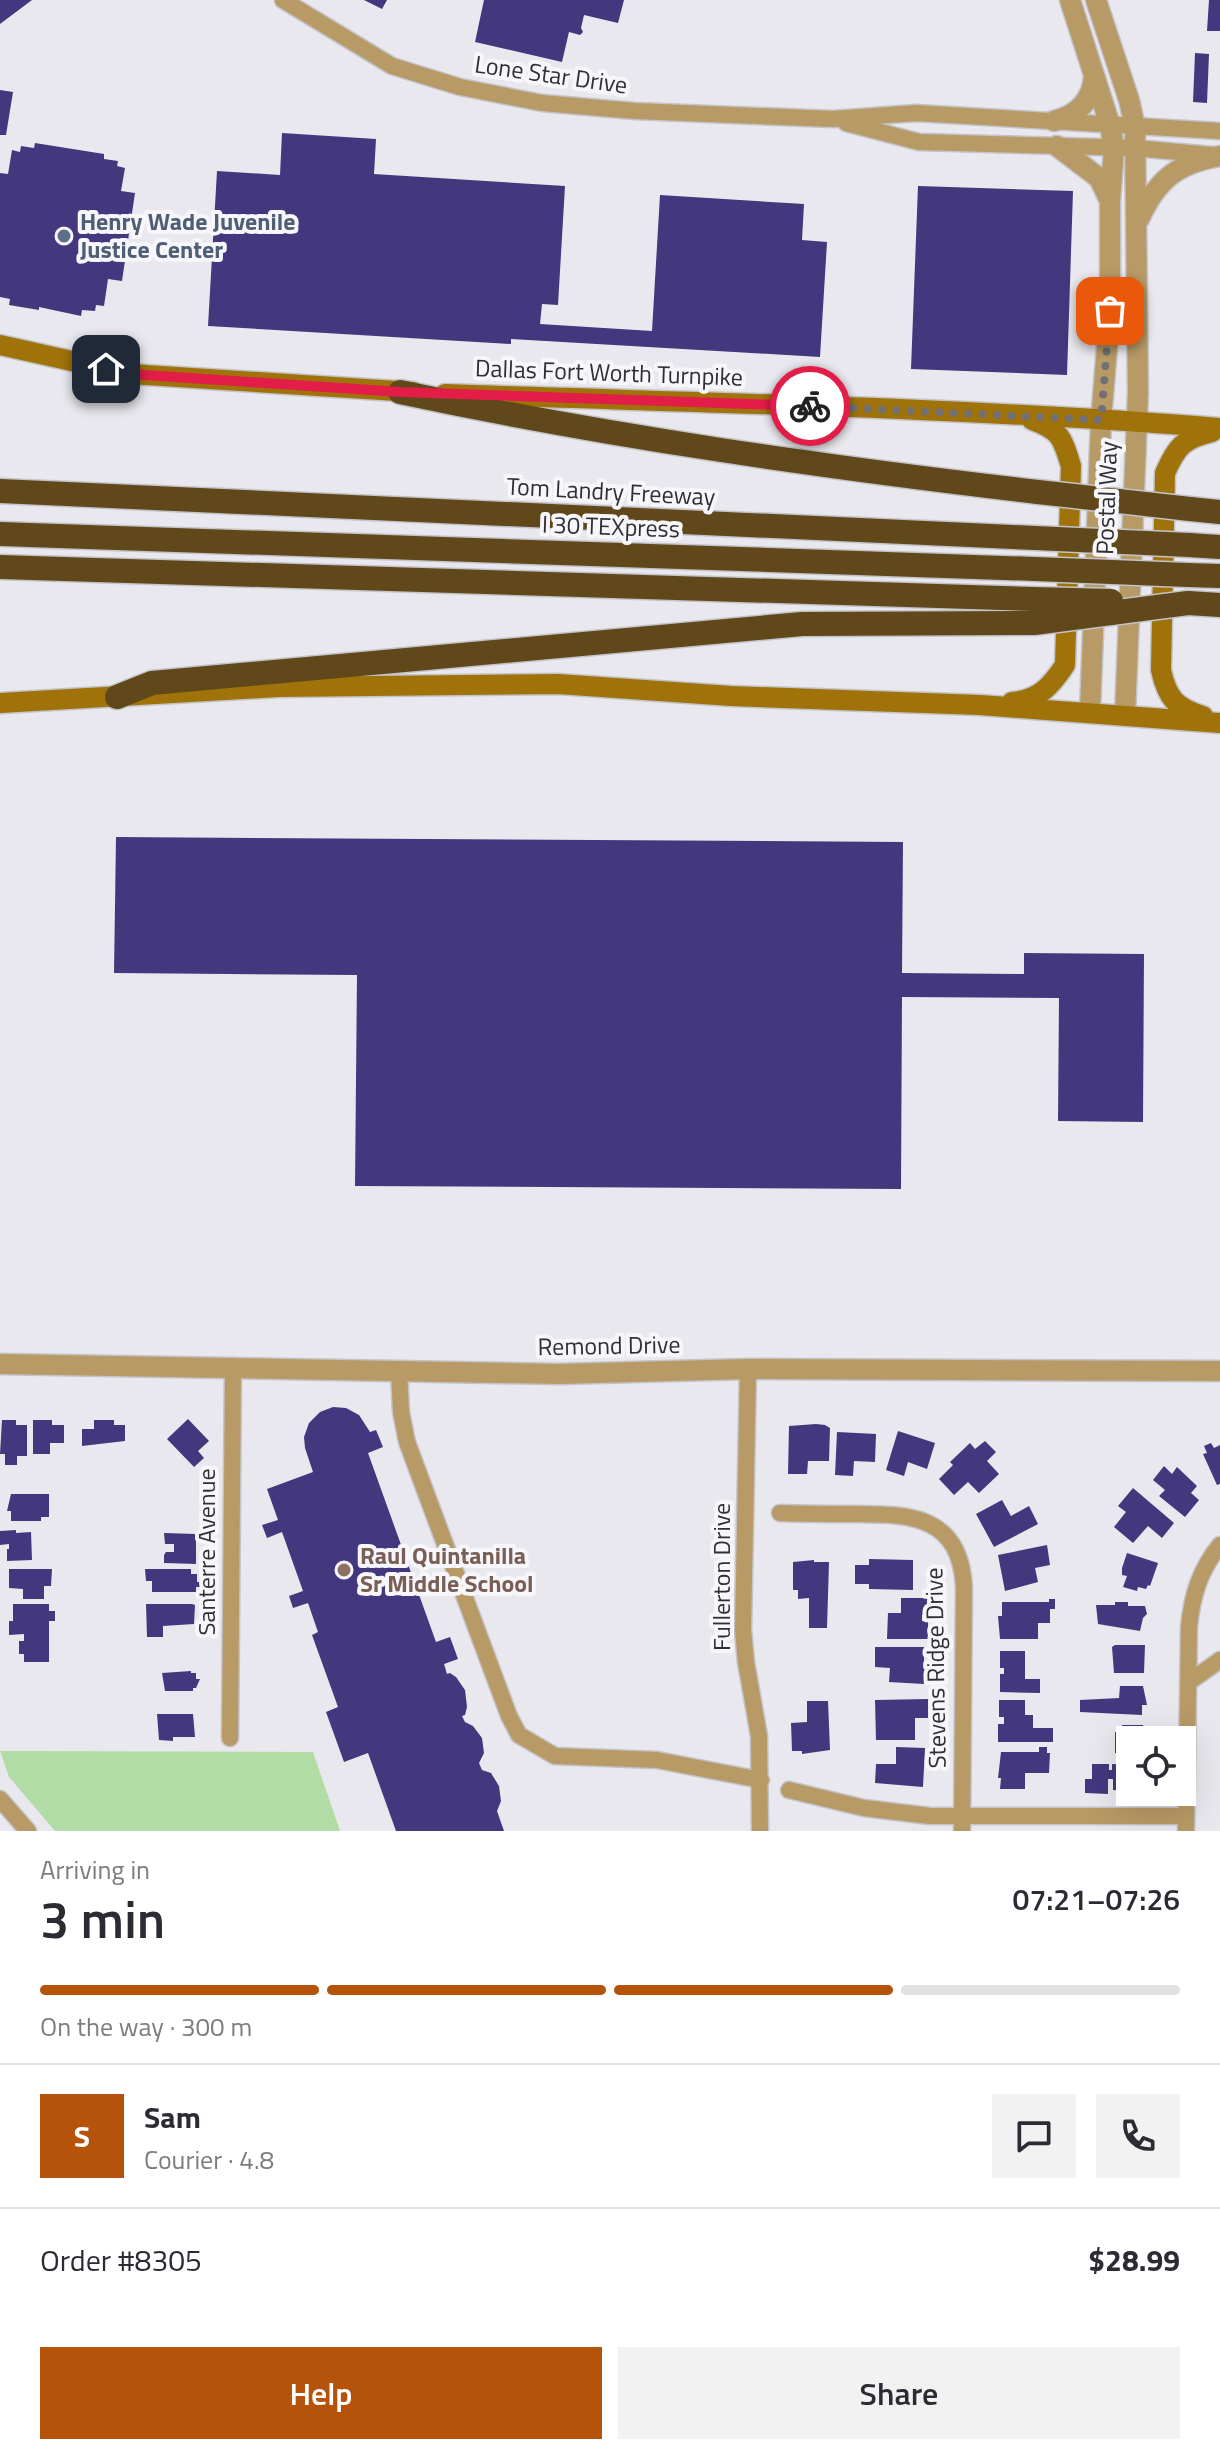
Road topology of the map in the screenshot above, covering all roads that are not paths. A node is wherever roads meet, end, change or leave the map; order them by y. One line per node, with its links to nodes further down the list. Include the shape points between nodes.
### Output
1 (283, 0): 5 (street, Lone Star Drive, via 392,66 460,87 596,108)
2 (1070, 0): 4 (street, Postal Way)
3 (1096, 0): 8 (street, Postal Way)
4 (1094, 75): 6 (street, via 1083,106); 7 (street, Postal Way)
5 (833, 119): 6 (street, Lone Star Drive, via 916,113); 10 (street, Lone Star Drive, via 919,142)
6 (1054, 121): 7 (street, Lone Star Drive)
7 (1110, 125): 8 (street, Lone Star Drive); 11 (street, Postal Way)
8 (1135, 127): 9 (street, Lone Star Drive); 12 (street, Postal Way)
9 (1220, 131)
10 (1057, 146): 11 (street, Lone Star Drive); 14 (street, via 1099,178)
11 (1114, 148): 12 (street, Lone Star Drive); 14 (street, Postal Way)
12 (1135, 148): 13 (street, Lone Star Drive); 15 (street, Postal Way)
13 (1220, 156): 15 (street, via 1199,159 1163,180)
14 (1110, 201): 19 (street, Postal Way, via 1110,311)
15 (1136, 227): 20 (street, Postal Way)
16 (0, 345): 17 (main road, Dallas Fort Worth Turnpike, via 130,374)
17 (400, 392): 18 (main road, Dallas Fort Worth Turnpike); 23 (highway, bridge, via 786,460)
18 (1020, 416): 19 (main road, Dallas Fort Worth Turnpike); 32 (main road, via 1054,429 1071,466 1065,665 1049,689 1026,701)
19 (1101, 420): 20 (main road, Dallas Fort Worth Turnpike); 33 (street, Postal Way)
20 (1135, 421): 21 (main road, Dallas Fort Worth Turnpike); 34 (street, Postal Way)
21 (1220, 429): 35 (main road, via 1193,437 1175,450 1165,473 1161,670 1166,692 1185,710)
22 (0, 491): 25 (highway, Tom Landry Freeway, bridge)
23 (1220, 512)
24 (0, 534): 27 (highway, I 30 TEXpress, bridge)
25 (1220, 547)
26 (0, 567): 29 (highway)
27 (1220, 576)
28 (1220, 605): 29 (highway, bridge)
29 (1034, 611): 30 (highway, via 750,628 152,683)
30 (117, 697): 31 (main road); 32 (main road, via 278,687 558,684)
31 (0, 703)
32 (980, 705): 33 (main road)
33 (1090, 712): 34 (main road)
34 (1125, 715): 35 (main road)
35 (1220, 722)
36 (0, 1364): 37 (street, Remond Drive)
37 (233, 1366): 38 (street, Remond Drive); 45 (street, Santerre Avenue)
38 (399, 1369): 39 (street, Remond Drive, via 559,1374); 46 (street, via 407,1442 519,1735 555,1756 657,1760)
39 (748, 1369): 40 (street, Remond Drive); 46 (street, Fullerton Drive, via 743,1630)
40 (1220, 1371)
41 (780, 1513): 50 (street, Stevens Ridge Drive, via 910,1516 950,1540 959,1556 964,1587)
42 (1220, 1545): 44 (street, via 1192,1597)
43 (1220, 1660): 44 (street)
44 (1189, 1682): 49 (street)
45 (230, 1738)
46 (761, 1780): 52 (street, Fullerton Drive)
47 (789, 1790): 50 (street)
48 (0, 1799): 51 (street)
49 (1186, 1823): 50 (street)
50 (962, 1824)
51 (28, 1831)
52 (760, 1831)

